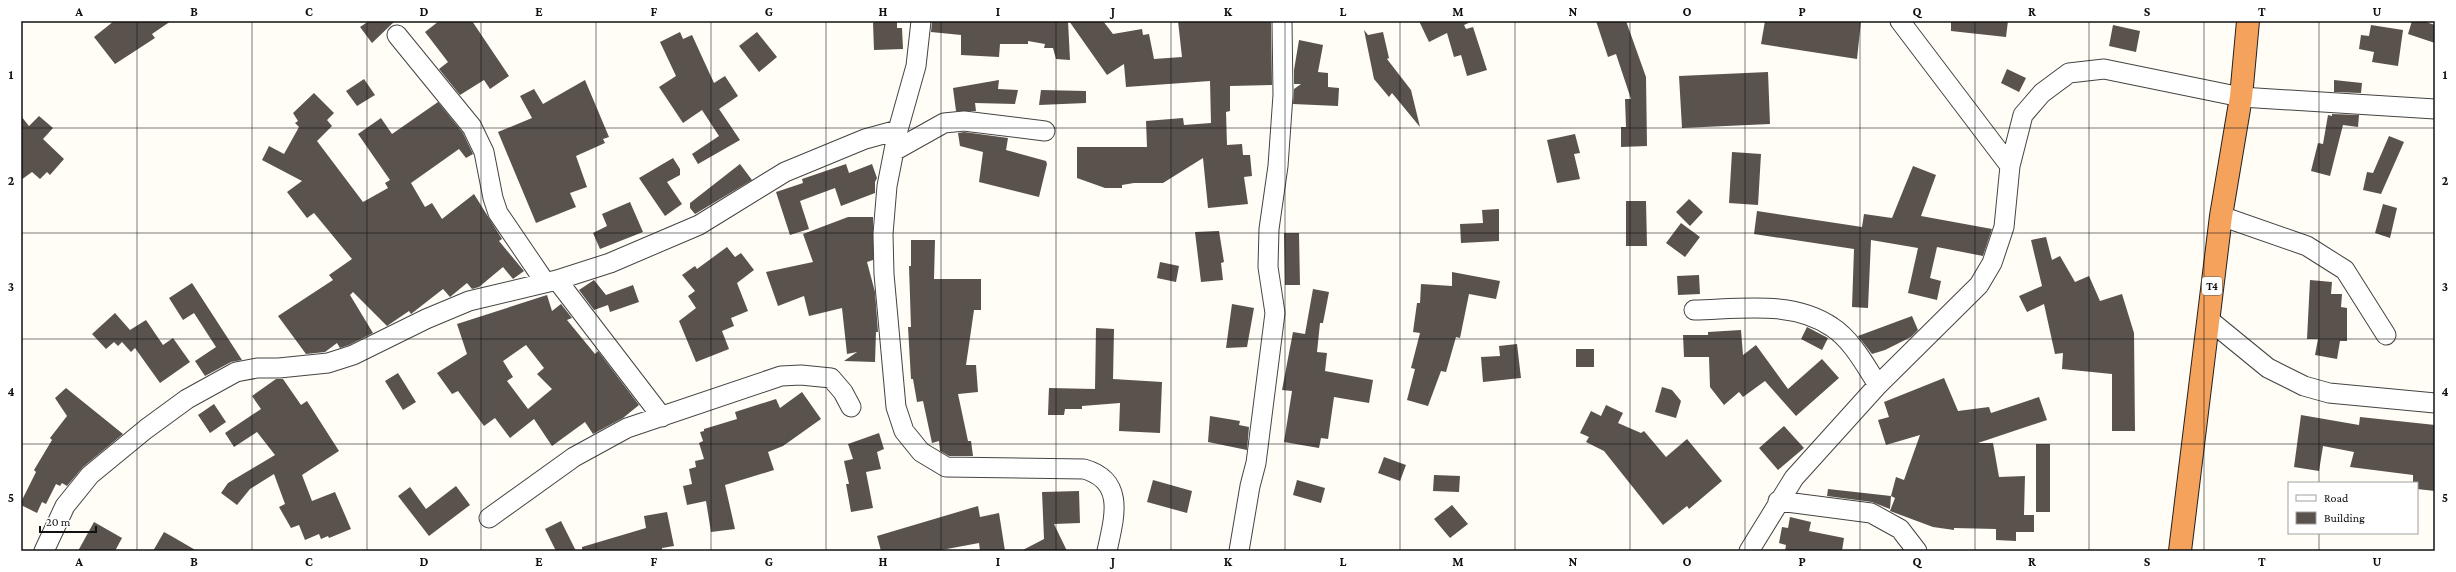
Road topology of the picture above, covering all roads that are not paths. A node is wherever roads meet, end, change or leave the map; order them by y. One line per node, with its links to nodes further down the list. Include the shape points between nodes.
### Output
1 (921, 21): 8 (street, via 916,66)
2 (1282, 21): 25 (street, via 1283,95 1278,166 1268,244 1268,267 1275,313 1256,463)
3 (1900, 21): 11 (street)
4 (2248, 21): 6 (highway, T4)
5 (398, 35): 13 (street, via 472,127 484,152 498,212)
6 (2241, 97): 7 (street); 11 (street, via 2104,69 2070,73 2042,94 2023,116); 12 (highway, T4)
7 (2435, 109)
8 (898, 130): 10 (street); 13 (street, via 864,139 785,172 722,212 665,241 610,263)
9 (1045, 131): 10 (street, via 964,121 944,123)
10 (894, 151): 24 (street, via 887,186 883,234 884,274 896,407 904,432 921,452 946,467 1084,469 1095,472 1110,486 1114,498 1113,522)
11 (2010, 166): 17 (street, via 2004,227 1992,263 1979,285 1966,301)
12 (2221, 216): 15 (highway, T4); 16 (street, via 2307,246 2345,270)
13 (551, 281): 20 (street); 23 (street, via 469,301 353,355 328,363 236,372 205,388 146,429 90,475 64,506)
14 (1694, 310): 17 (street, via 1784,309 1808,313 1833,328 1857,352)
15 (2208, 319): 18 (street, via 2268,368 2304,386 2329,393); 28 (highway, T4)
16 (2386, 335)
17 (1878, 385): 21 (street, via 1794,478)
18 (2435, 403)
19 (851, 407): 20 (street, via 831,378 781,376)
20 (662, 417): 22 (street, via 627,428 602,441)
21 (1778, 501): 26 (street); 27 (street, via 1871,513 1900,529)
22 (489, 518)
23 (44, 551)
24 (1107, 551)
25 (1239, 551)
26 (1749, 551)
27 (1917, 551)
28 (2180, 551)

